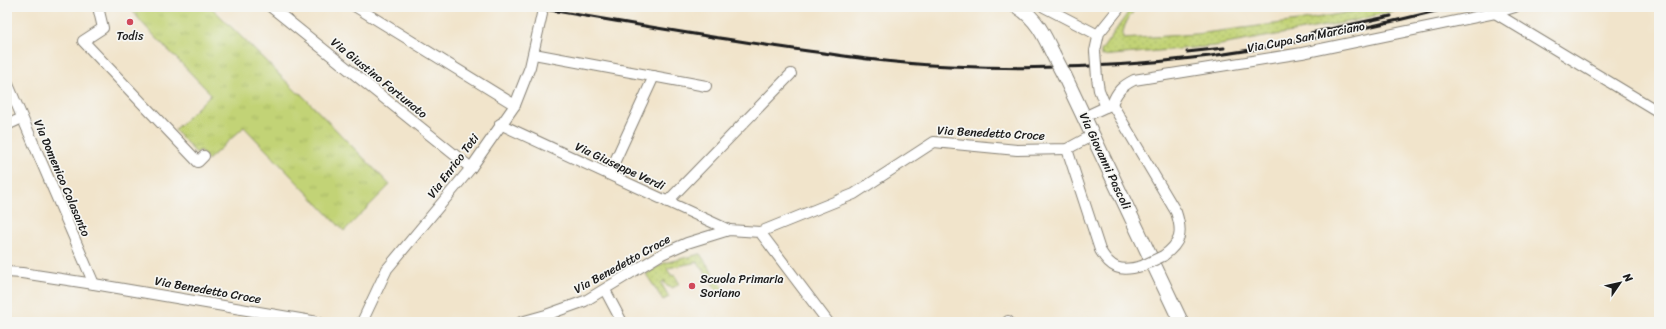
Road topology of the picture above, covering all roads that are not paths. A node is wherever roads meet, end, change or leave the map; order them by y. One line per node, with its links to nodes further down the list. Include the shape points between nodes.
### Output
1 (98, 7): 25 (street, via 103,28 83,41 198,162)
2 (271, 7): 26 (street, Via Giustino Fortunato)
3 (356, 7): 16 (street)
4 (1018, 7): 19 (street, Via Giovanni Pascoli, bridge, via 1032,17 1040,27)
5 (1044, 7): 10 (street)
6 (1120, 7): 10 (street)
7 (1515, 7): 8 (street, Via Cupa San Marciano)
8 (1495, 13): 17 (street, Via Cupa San Marciano, via 1302,53 1134,80 1117,92); 18 (street)
9 (542, 14): 11 (street, Via Enrico Toti)
10 (1098, 35): 17 (street, bridge, via 1097,78 1099,90)
11 (534, 54): 13 (street); 16 (street, Via Enrico Toti)
12 (791, 74): 28 (street)
13 (654, 76): 15 (street); 27 (street)
14 (7, 82): 20 (street, Via Domenico Colasanto)
15 (706, 86)
16 (515, 105): 21 (street, Via Enrico Toti)
17 (1109, 105): 19 (street); 24 (street, bridge, via 1176,212 1180,228 1178,242 1163,256 1142,266 1131,269 1116,268 1109,264 1100,250)
18 (1659, 112)
19 (1084, 117): 23 (street, Via Giovanni Pascoli)
20 (22, 118): 22 (street); 32 (street, Via Domenico Colasanto)
21 (500, 124): 26 (street, Via Enrico Toti); 27 (street, Via Giuseppe Verdi)
22 (7, 125)
23 (1093, 135): 24 (street, Via Benedetto Croce); 39 (street, Via Giovanni Pascoli)
24 (1067, 149): 30 (street, Via Benedetto Croce, via 1017,150 934,142 854,194)
25 (204, 156)
26 (470, 168): 35 (street, Via Enrico Toti, via 387,269)
27 (608, 174): 28 (street, Via Giuseppe Verdi)
28 (667, 202): 29 (street, Via Giuseppe Verdi)
29 (729, 230): 30 (street, Via Benedetto Croce); 33 (street, Via Benedetto Croce, via 662,254)
30 (760, 232): 38 (street)
31 (7, 272): 32 (street, Via Benedetto Croce)
32 (94, 284): 34 (street, Via Benedetto Croce)
33 (604, 290): 36 (street, Via Benedetto Croce, via 578,303); 37 (street)
34 (318, 322)
35 (362, 322)
36 (521, 322)
37 (622, 322)
38 (828, 322)
39 (1181, 322)

